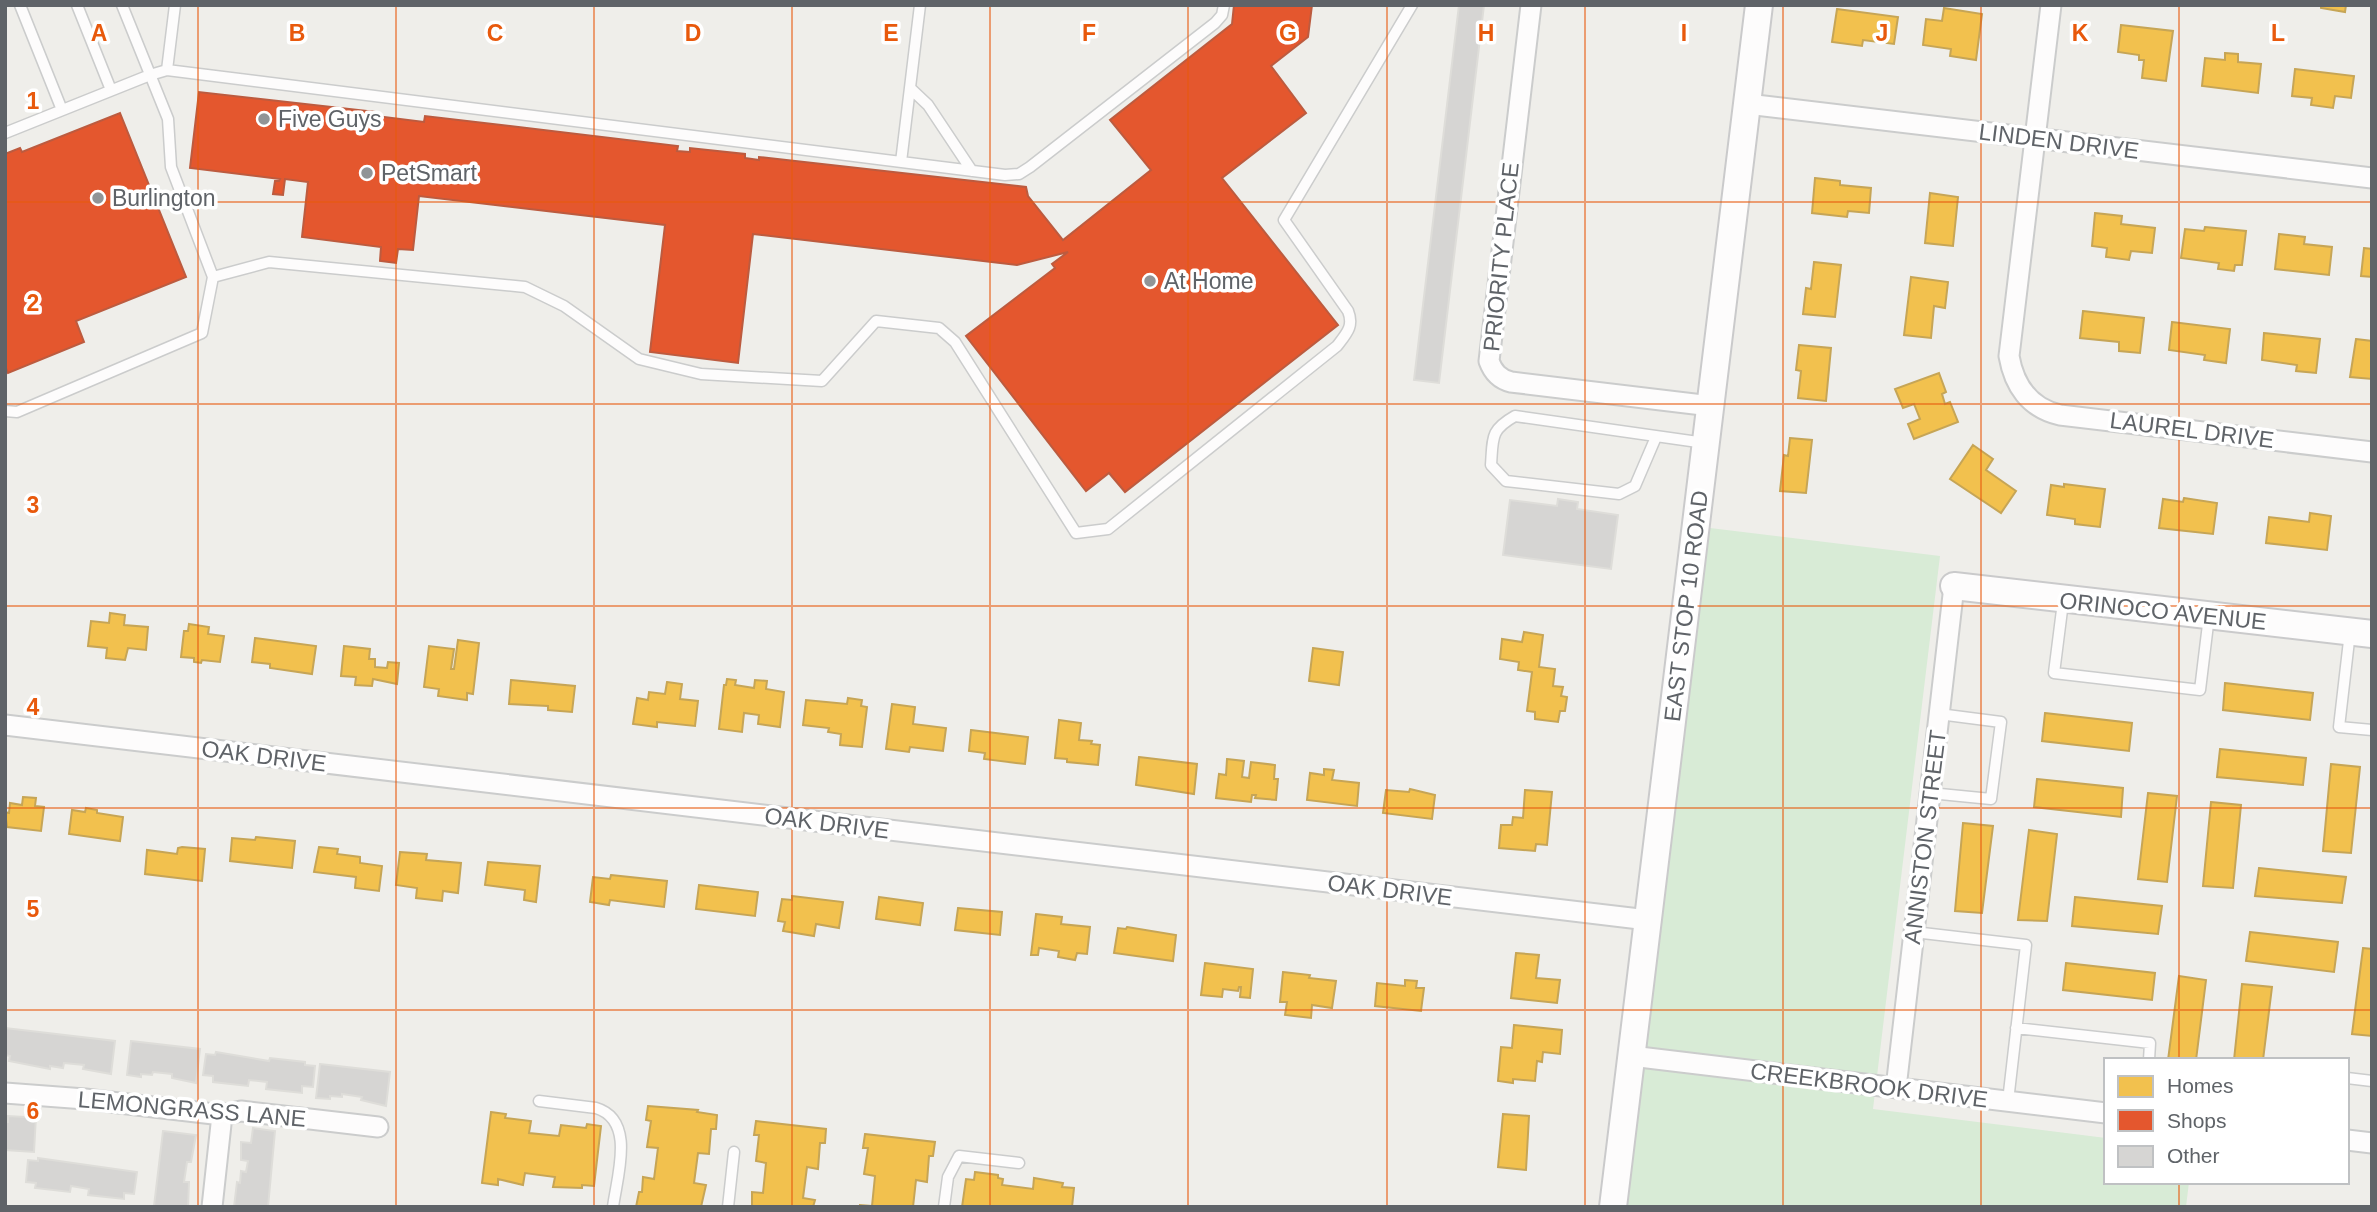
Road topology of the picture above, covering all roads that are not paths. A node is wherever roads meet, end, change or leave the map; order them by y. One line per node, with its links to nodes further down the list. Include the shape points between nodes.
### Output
1 (20, 5): 16 (lane)
2 (77, 5): 14 (lane)
3 (122, 5): 12 (lane)
4 (175, 5): 11 (lane)
5 (920, 5): 13 (lane)
6 (1224, 5): 20 (lane, via 1215,23 1030,167 1005,175)
7 (1412, 5): 22 (lane, via 1284,220 1348,311 1350,329 1337,346 1108,529 1076,533 955,342 939,328 876,321 822,381 701,373 639,359 564,306 525,287 269,262)
8 (1531, 5): 23 (street, PRIORITY PLACE, via 1491,367 1511,382)
9 (1759, 5): 15 (street, EAST STOP 10 ROAD)
10 (2051, 5): 18 (street)
11 (167, 70): 12 (lane); 19 (lane)
12 (150, 75): 14 (lane); 22 (lane, via 168,119 171,167)
13 (910, 88): 19 (lane); 20 (lane, via 928,105)
14 (111, 90): 16 (lane)
15 (1747, 104): 18 (street, LINDEN DRIVE); 23 (street, EAST STOP 10 ROAD)
16 (62, 110): 17 (lane)
17 (7, 129)
18 (2035, 138): 21 (street, LINDEN DRIVE); 27 (street, LAUREL DRIVE, via 2009,356 2020,389 2037,405 2060,415)
19 (901, 162): 20 (lane)
20 (972, 171)
21 (2372, 178)
22 (212, 277): 24 (lane, via 202,333 17,412)
23 (1711, 406): 26 (street, EAST STOP 10 ROAD)
24 (5, 411)
25 (1656, 437): 25 (lane, via 1515,416 1499,425 1491,465 1506,481 1619,494 1635,486); 26 (lane)
26 (1706, 443): 36 (street, EAST STOP 10 ROAD)
27 (2372, 452)
28 (1954, 586): 29 (street, ORINOCO AVENUE); 32 (street, ANNISTON STREET)
29 (2063, 600): 30 (street, ORINOCO AVENUE); 30 (lane, via 2054,673 2200,690)
30 (2209, 616): 31 (street, ORINOCO AVENUE)
31 (2361, 633): 34 (lane, via 2339,727)
32 (1939, 714): 35 (street, ANNISTON STREET); 35 (lane, via 2001,722 1991,799)
33 (5, 726): 36 (street, OAK DRIVE)
34 (2372, 730)
35 (1930, 793): 37 (street, ANNISTON STREET)
36 (1648, 920): 39 (street, EAST STOP 10 ROAD)
37 (1914, 932): 38 (lane, via 2026,945); 43 (street, ANNISTON STREET)
38 (2016, 1028): 40 (lane, via 2150,1043); 46 (lane)
39 (1631, 1056): 43 (street, CREEKBROOK DRIVE); 58 (street, EAST STOP 10 ROAD)
40 (2149, 1058)
41 (2349, 1078): 42 (lane)
42 (2372, 1081)
43 (1896, 1088): 46 (street, CREEKBROOK DRIVE)
44 (5, 1093): 48 (street, LEMONGRASS LANE)
45 (539, 1101): 55 (lane, via 596,1108 614,1117 621,1142)
46 (2008, 1101): 47 (street, CREEKBROOK DRIVE)
47 (2104, 1113)
48 (222, 1115): 49 (street, LEMONGRASS LANE, via 242,1111); 54 (street)
49 (378, 1127)
50 (2349, 1140): 51 (street)
51 (2372, 1143)
52 (734, 1152): 56 (lane)
53 (1019, 1163): 57 (lane, via 959,1156 948,1177)
54 (212, 1207)
55 (613, 1207)
56 (728, 1207)
57 (944, 1207)
58 (1613, 1207)

